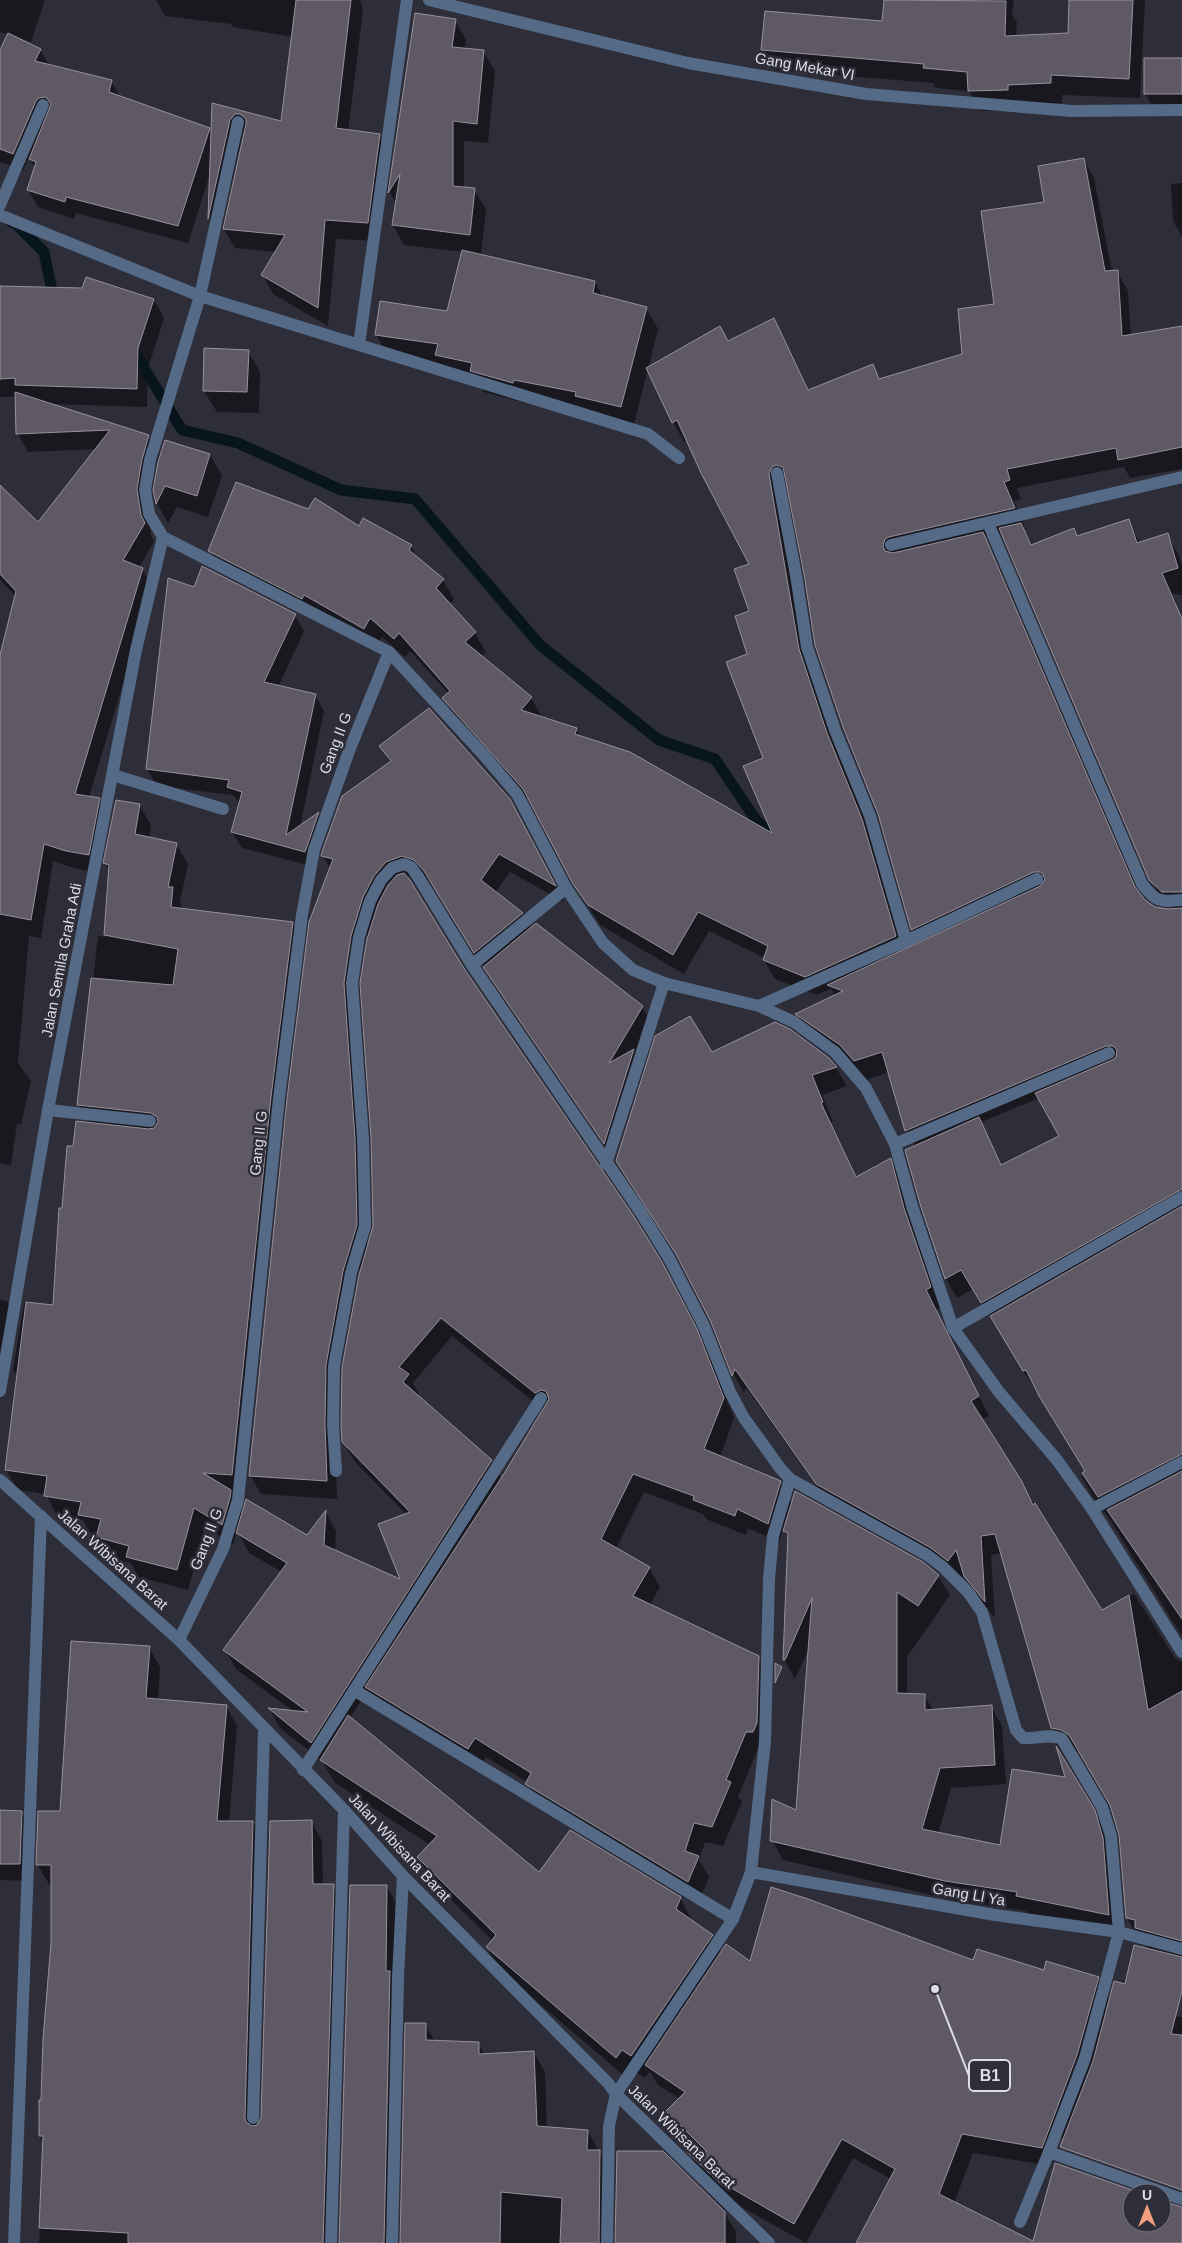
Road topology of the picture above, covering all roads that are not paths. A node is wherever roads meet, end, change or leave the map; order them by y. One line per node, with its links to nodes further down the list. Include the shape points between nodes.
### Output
1 (407, 0): 9 (street)
2 (429, 0): 4 (street, Gang Mekar VI, via 688,63 866,94 1072,111)
3 (42, 105): 6 (street)
4 (1182, 110)
5 (238, 122): 8 (street)
6 (0, 205)
7 (0, 215): 8 (street)
8 (200, 296): 9 (street); 14 (street, via 150,460 145,490 148,514)
9 (359, 345): 10 (street, via 648,434)
10 (679, 458)
11 (777, 473): 22 (street, via 807,647 870,816)
12 (1182, 478): 13 (street)
13 (988, 523): 15 (street); 21 (street, via 1142,884 1153,898 1163,902)
14 (164, 537): 16 (street); 17 (street, Jalan Semila Graha Adi, via 136,650)
15 (891, 545)
16 (389, 652): 20 (street, via 517,794); 41 (street, Gang II G, via 314,850 302,915 279,1098 238,1500 223,1549)
17 (113, 775): 18 (street); 27 (street, Jalan Semila Graha Adi)
18 (223, 809)
19 (1037, 879): 22 (street)
20 (566, 888): 23 (street); 24 (street, via 603,943 632,970)
21 (1182, 900)
22 (906, 941): 25 (street)
23 (472, 965): 30 (street); 36 (street, via 411,867 404,864 392,868 381,880 370,902 359,937 352,982 363,1139 364,1226 351,1273 334,1366)
24 (664, 982): 25 (street); 30 (street)
25 (759, 1006): 29 (street, via 794,1022 836,1052 866,1088)
26 (1109, 1053): 29 (street)
27 (48, 1110): 28 (street); 33 (street, Jalan Semila Graha Adi)
28 (150, 1121)
29 (895, 1144): 32 (street)
30 (606, 1164): 37 (street, via 669,1258 704,1326 744,1418)
31 (1182, 1197): 32 (street)
32 (953, 1328): 39 (street)
33 (0, 1391)
34 (541, 1398): 43 (street)
35 (1182, 1462): 39 (street)
36 (336, 1471)
37 (790, 1479): 47 (street, via 773,1536 765,1741); 50 (street, via 926,1555 968,1592 982,1612 1016,1730 1024,1738 1051,1736 1062,1739 1102,1808 1111,1836)
38 (0, 1480): 40 (street, Jalan Wibisana Barat)
39 (1092, 1509): 42 (street)
40 (41, 1516): 41 (street, Jalan Wibisana Barat); 57 (street)
41 (179, 1640): 44 (street, Jalan Wibisana Barat)
42 (1182, 1652)
43 (354, 1690): 45 (street); 49 (street)
44 (264, 1730): 45 (street, Jalan Wibisana Barat); 53 (street)
45 (303, 1770): 46 (street, Jalan Wibisana Barat)
46 (344, 1810): 48 (street, Jalan Wibisana Barat); 58 (street)
47 (751, 1872): 49 (street); 50 (street, Gang Ll Ya, via 996,1915)
48 (403, 1876): 52 (street, Jalan Wibisana Barat); 59 (street)
49 (733, 1919): 52 (street)
50 (1119, 1932): 51 (street, Gang Ll Ya); 54 (street, via 1085,2058)
51 (1182, 1949)
52 (616, 2094): 60 (street, via 609,2126); 61 (street, Jalan Wibisana Barat)
53 (253, 2118)
54 (1049, 2152): 55 (street); 56 (street)
55 (1182, 2199)
56 (1020, 2222)
57 (14, 2243)
58 (332, 2243)
59 (392, 2243)
60 (607, 2243)
61 (769, 2243)

